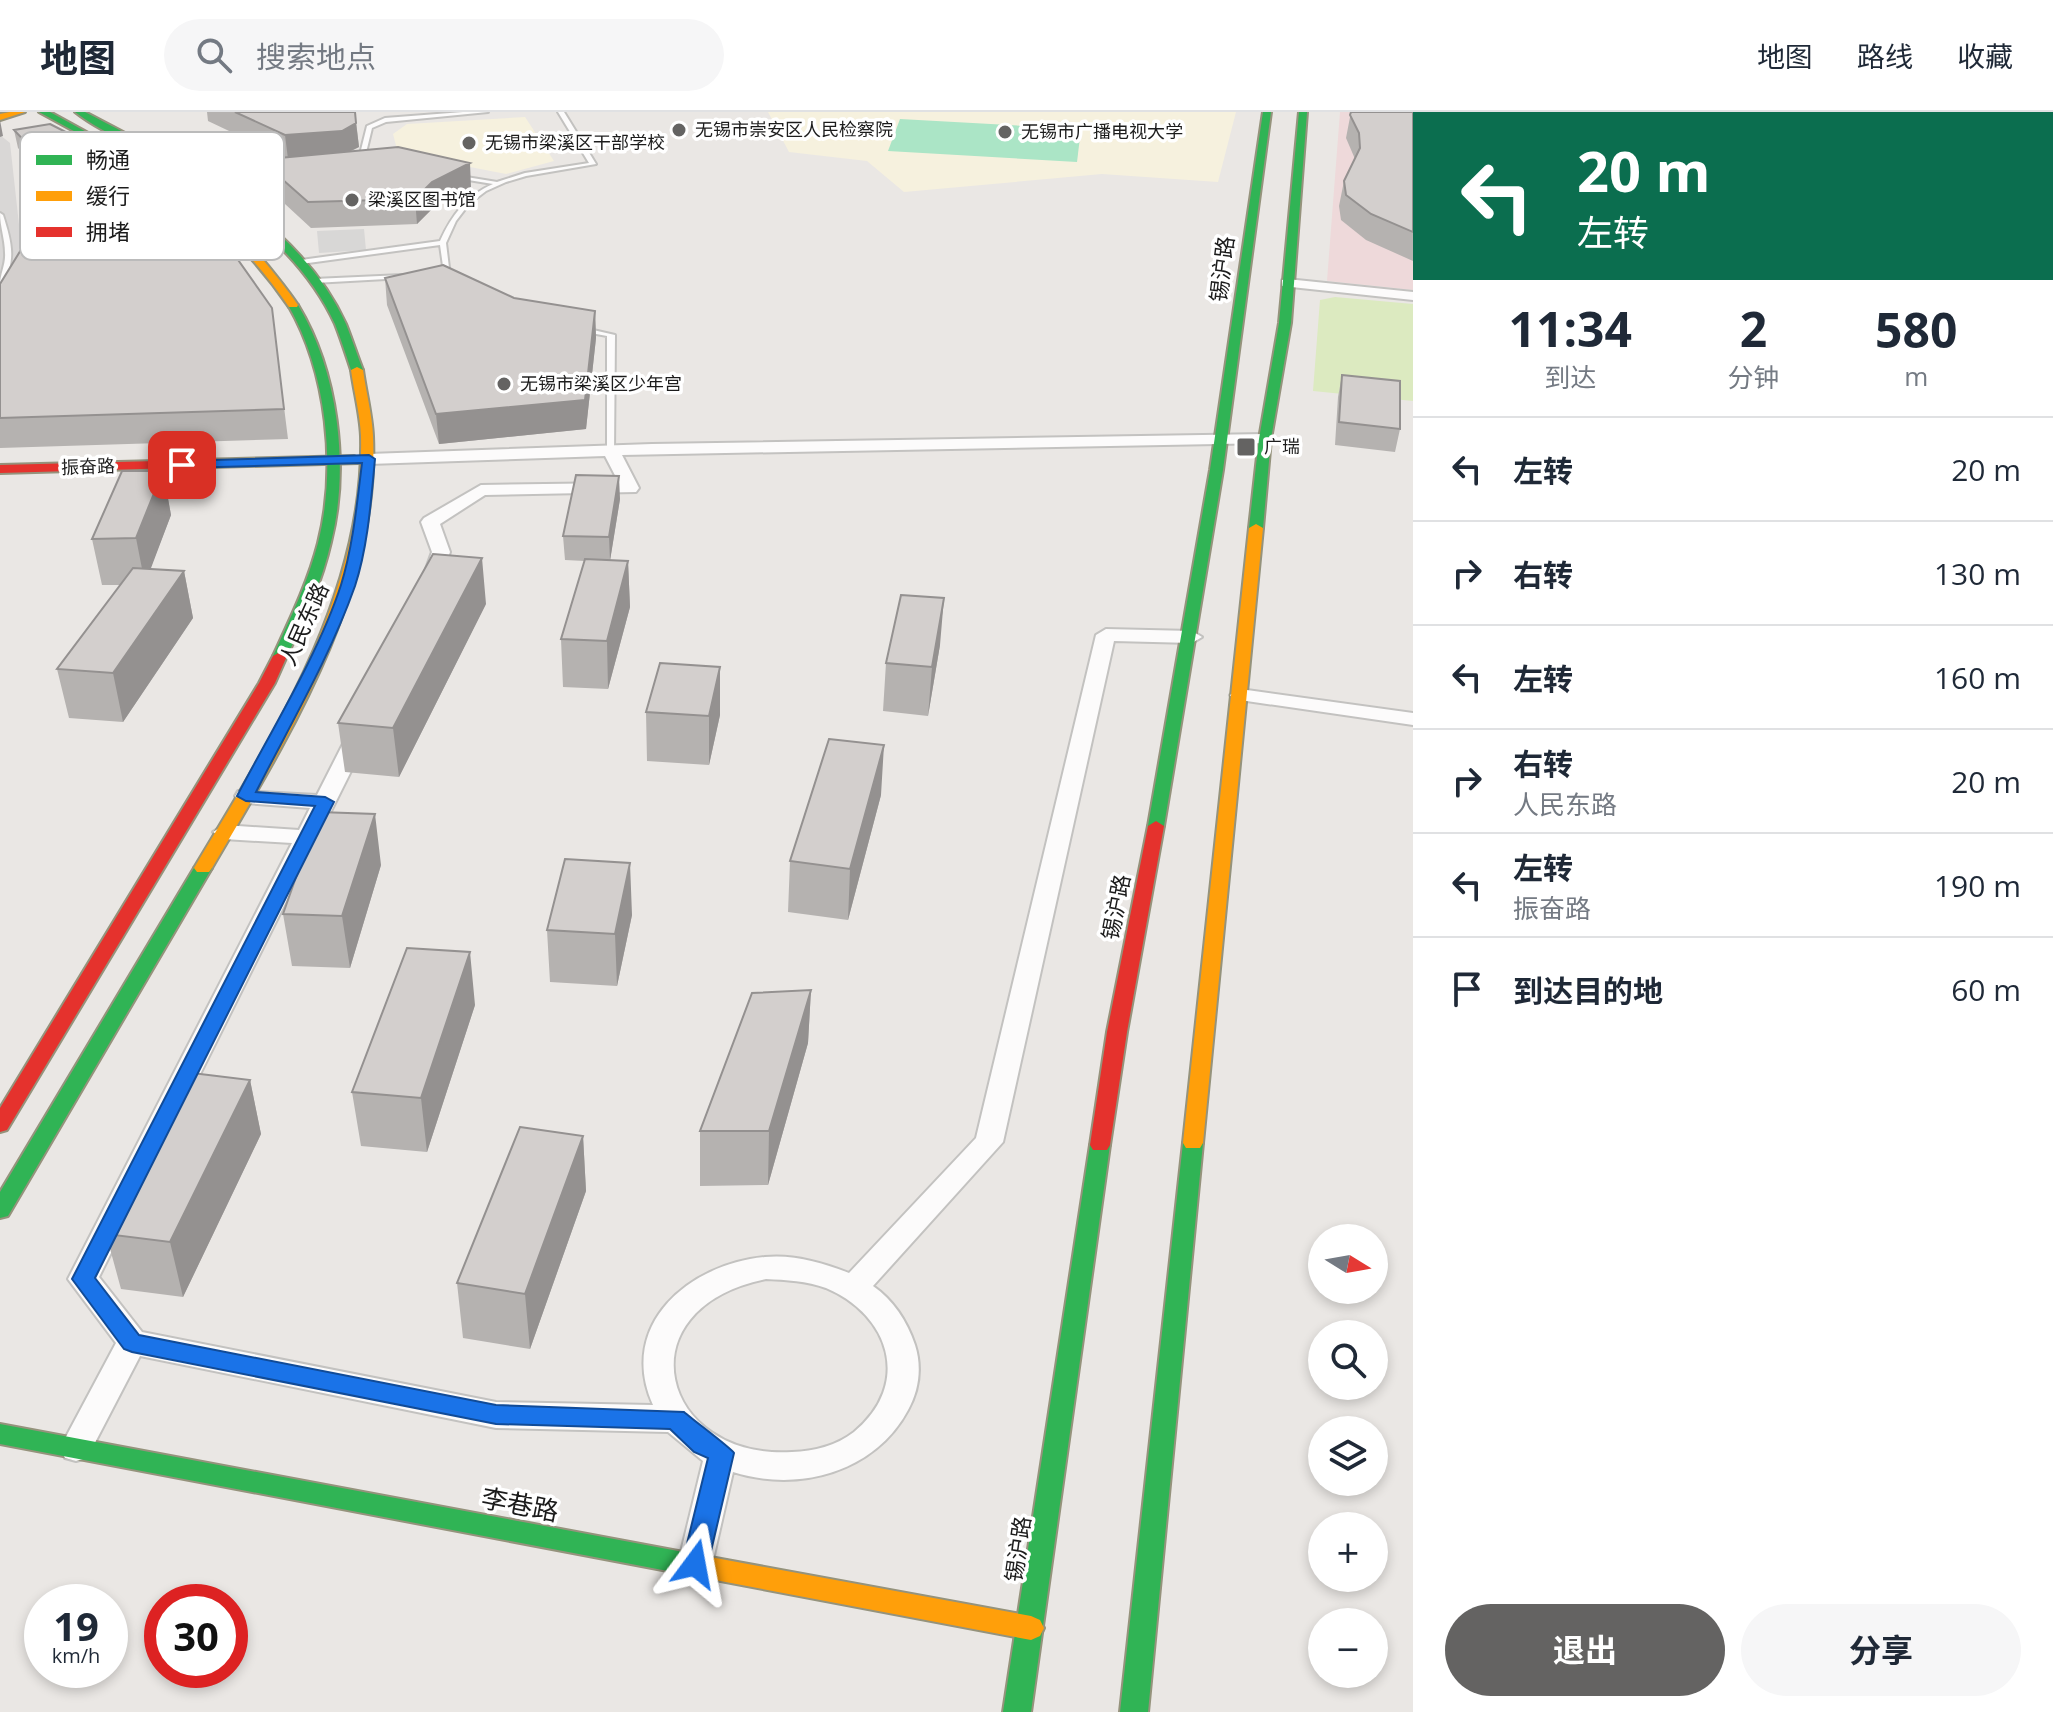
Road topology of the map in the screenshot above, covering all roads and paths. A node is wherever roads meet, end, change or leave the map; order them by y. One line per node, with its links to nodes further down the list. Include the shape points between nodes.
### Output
1 (21, 112): 9 (main road)
2 (43, 112): 10 (main road, 人民东路)
3 (79, 112): 11 (main road, 人民东路)
4 (485, 112): 8 (lane)
5 (561, 112): 16 (lane, via 593,164)
6 (1267, 112): 32 (main road, 锡沪路)
7 (1303, 112): 27 (main road)
8 (430, 114): 12 (lane, via 369,127)
9 (0, 117)
10 (79, 132)
11 (116, 132)
12 (362, 160): 13 (lane); 14 (lane)
13 (346, 161)
14 (377, 162)
15 (450, 175): 16 (lane)
16 (494, 182): 18 (lane, via 466,202 449,223)
17 (0, 215): 26 (lane, via 11,252 9,270)
18 (443, 243): 21 (lane); 23 (lane)
19 (284, 247): 21 (main road, 人民东路)
20 (260, 260): 35 (main road, 人民东路, via 306,325 323,373)
21 (301, 262): 25 (main road, 人民东路)
22 (433, 275): 23 (lane)
23 (448, 275): 28 (lane)
24 (418, 276): 25 (lane)
25 (314, 281): 34 (main road, 人民东路, via 340,320 358,370)
26 (0, 283)
27 (1287, 283): 29 (street); 31 (main road)
28 (459, 285)
29 (1413, 296)
30 (569, 326): 33 (lane, via 611,335)
31 (1265, 439): 32 (street); 39 (main road)
32 (1223, 440): 33 (street); 38 (main road, 锡沪路)
33 (611, 451): 34 (street); 37 (street, via 630,488 481,490 430,522 441,552)
34 (369, 459): 35 (main road, 振奋路); 42 (main road, 人民东路, via 348,585)
35 (334, 461): 36 (main road, 振奋路); 46 (main road, 人民东路, via 333,512 314,584 267,683)
36 (0, 469)
37 (424, 600)
38 (1192, 637): 48 (street, via 1106,635 989,1142); 55 (main road, 锡沪路, via 1117,1032)
39 (1240, 695): 41 (street); 57 (main road)
40 (371, 708): 43 (street)
41 (1413, 719)
42 (246, 796): 43 (street); 44 (main road, 人民东路)
43 (325, 802): 45 (street)
44 (224, 832): 45 (street); 47 (main road, 人民东路)
45 (308, 837): 49 (street, via 83,1279)
46 (0, 1125)
47 (0, 1210)
48 (852, 1289): 50 (street, via 806,1270 766,1268 727,1276 693,1294 668,1320 657,1352 658,1387); 53 (street, via 875,1305 896,1332 905,1363 901,1395 885,1424 857,1448 821,1463 780,1468)
49 (132, 1342): 50 (street, via 496,1415); 52 (street)
50 (675, 1419): 53 (street)
51 (0, 1434): 52 (main road, 李巷路)
52 (76, 1448): 54 (main road, 李巷路)
53 (721, 1453): 54 (street)
54 (695, 1564): 55 (main road, 李巷路)
55 (1031, 1628): 56 (main road, 锡沪路)
56 (1017, 1712)
57 (1134, 1712)

